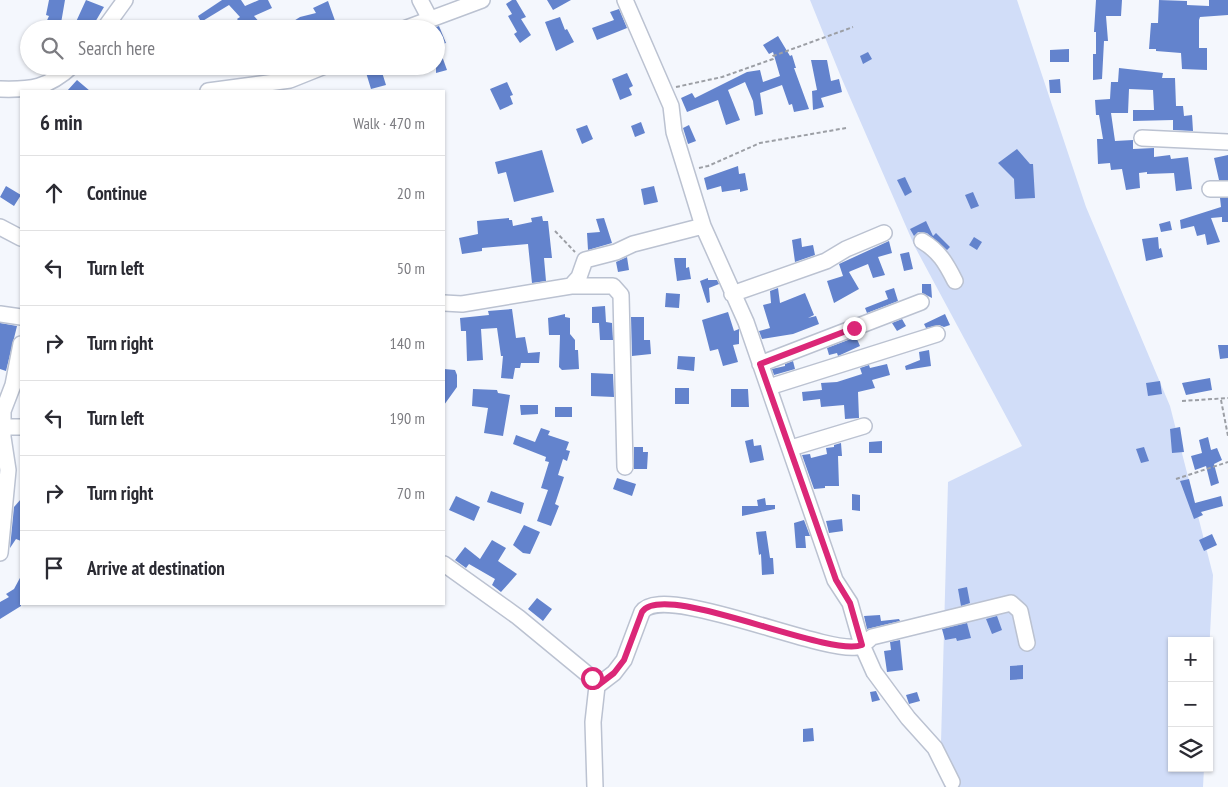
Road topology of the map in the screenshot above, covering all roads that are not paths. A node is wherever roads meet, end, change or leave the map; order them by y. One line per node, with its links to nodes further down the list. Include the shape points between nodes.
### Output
1 (125, 0): 6 (street)
2 (420, 0): 5 (street)
3 (482, 0): 5 (street)
4 (626, 0): 17 (street, via 670,106 674,132)
5 (430, 19)
6 (111, 20)
7 (62, 75): 10 (street)
8 (302, 75): 11 (street, via 290,80)
9 (0, 89): 10 (street)
10 (38, 90)
11 (215, 90)
12 (1142, 138): 13 (street)
13 (1228, 142)
14 (1228, 189): 15 (street)
15 (1210, 190)
16 (0, 226): 19 (street)
17 (703, 226): 22 (street, via 585,260 579,277); 23 (street)
18 (884, 233): 23 (street, via 826,261)
19 (20, 237)
20 (922, 240): 21 (street, via 947,263)
21 (955, 281)
22 (570, 286): 24 (street, via 462,304); 37 (street, via 613,286 621,295)
23 (732, 294): 30 (street, via 746,322)
24 (445, 302)
25 (921, 302): 30 (street)
26 (0, 314): 27 (street)
27 (20, 317)
28 (937, 334): 31 (street)
29 (20, 349): 32 (street, via 13,385)
30 (760, 364): 31 (street)
31 (769, 387): 36 (street)
32 (2, 410): 34 (street)
33 (864, 426): 36 (street)
34 (3, 427): 35 (street); 38 (street, via 8,470)
35 (20, 427)
36 (791, 448): 41 (street, via 836,580 850,603)
37 (625, 468)
38 (0, 553)
39 (445, 565): 42 (street, via 585,670)
40 (1027, 643): 41 (street, via 1020,611 1010,603 872,637)
41 (862, 645): 42 (street, via 831,644 714,613 655,604 644,608 624,660); 43 (street, via 874,672 935,748)
42 (597, 686): 44 (street, via 593,722)
43 (952, 782)
44 (595, 787)

